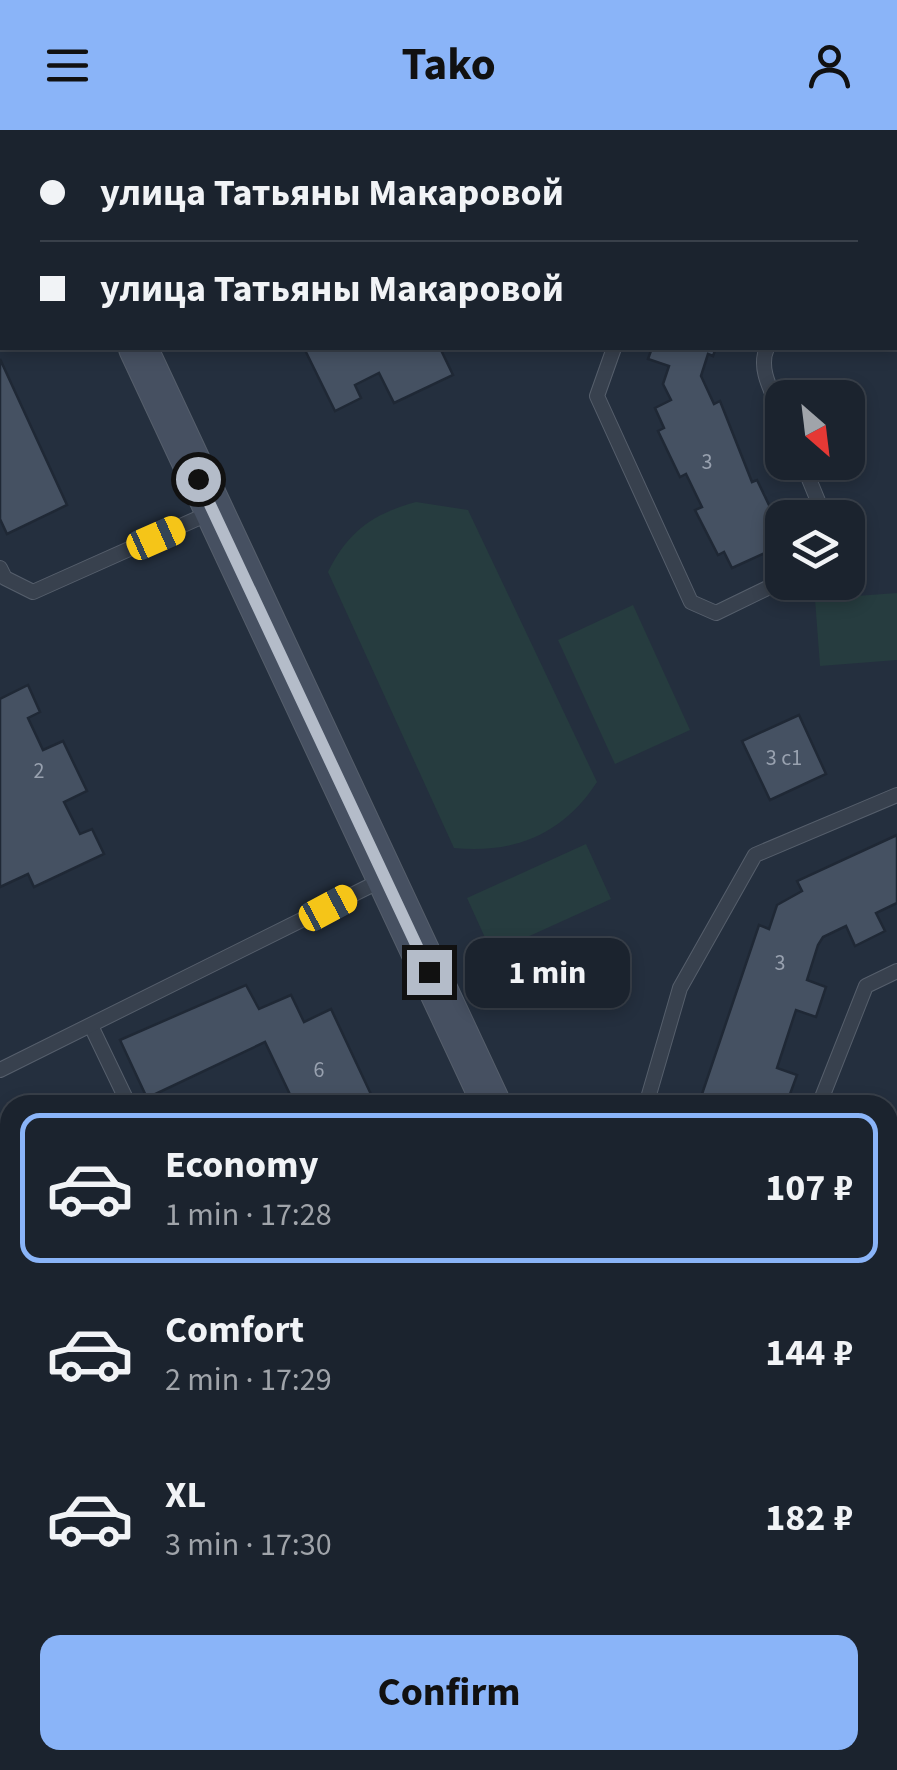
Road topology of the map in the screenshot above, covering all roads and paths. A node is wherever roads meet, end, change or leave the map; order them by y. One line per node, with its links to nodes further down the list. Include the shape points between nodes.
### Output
1 (139, 350): 5 (street)
2 (613, 350): 7 (lane, via 597,396 691,602 716,612)
3 (766, 350): 4 (lane)
4 (768, 380)
5 (212, 512): 6 (lane, via 33,592 5,578); 9 (street)
6 (0, 568)
7 (765, 588)
8 (897, 794): 15 (lane, via 754,855 680,988)
9 (385, 878): 11 (lane); 14 (street)
10 (897, 971): 16 (lane, via 866,986)
11 (92, 1028): 12 (lane); 13 (lane)
12 (0, 1070)
13 (124, 1095)
14 (487, 1095)
15 (649, 1095)
16 (822, 1095)

